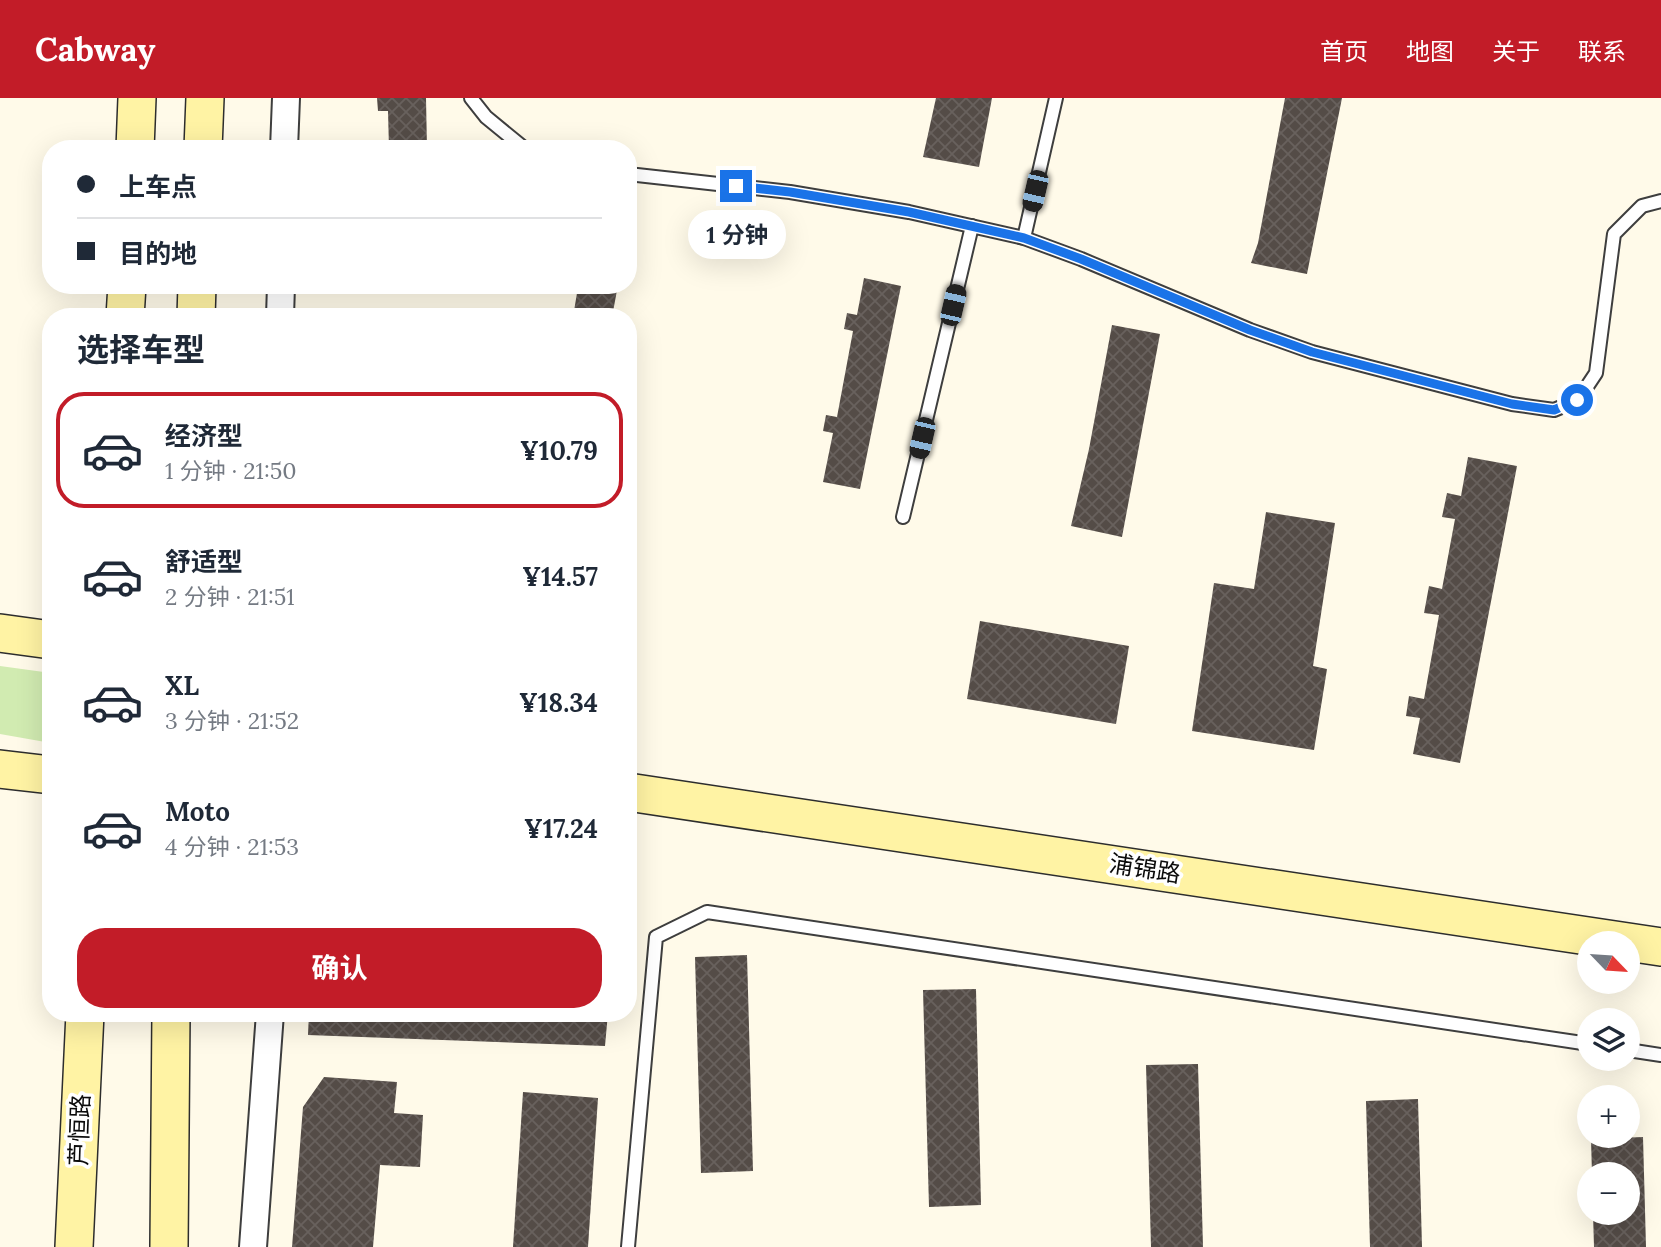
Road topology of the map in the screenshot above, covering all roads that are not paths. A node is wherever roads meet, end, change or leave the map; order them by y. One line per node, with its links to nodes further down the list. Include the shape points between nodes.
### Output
1 (138, 98): 6 (street)
2 (205, 98): 7 (street)
3 (286, 98): 8 (street)
4 (471, 98): 9 (lane)
5 (1056, 98): 13 (lane)
6 (136, 140)
7 (203, 140)
8 (284, 140)
9 (515, 140)
10 (637, 175): 12 (lane, via 790,192)
11 (1661, 201): 13 (lane, via 1642,206 1614,234 1596,373 1577,400 1554,410 1512,404 1312,352)
12 (972, 226): 13 (lane); 14 (lane)
13 (1024, 238)
14 (903, 517)
15 (0, 633): 16 (street)
16 (42, 639)
17 (0, 769): 18 (street)
18 (42, 774)
19 (637, 793): 20 (street, 浦锦路)
20 (1661, 947)
21 (85, 1022): 27 (street, 芦恒路)
22 (172, 1022): 28 (street)
23 (269, 1022): 29 (street)
24 (1577, 1042): 30 (lane, via 707,912 656,937)
25 (1640, 1052): 26 (lane)
26 (1661, 1055)
27 (74, 1247)
28 (169, 1247)
29 (253, 1247)
30 (628, 1247)

